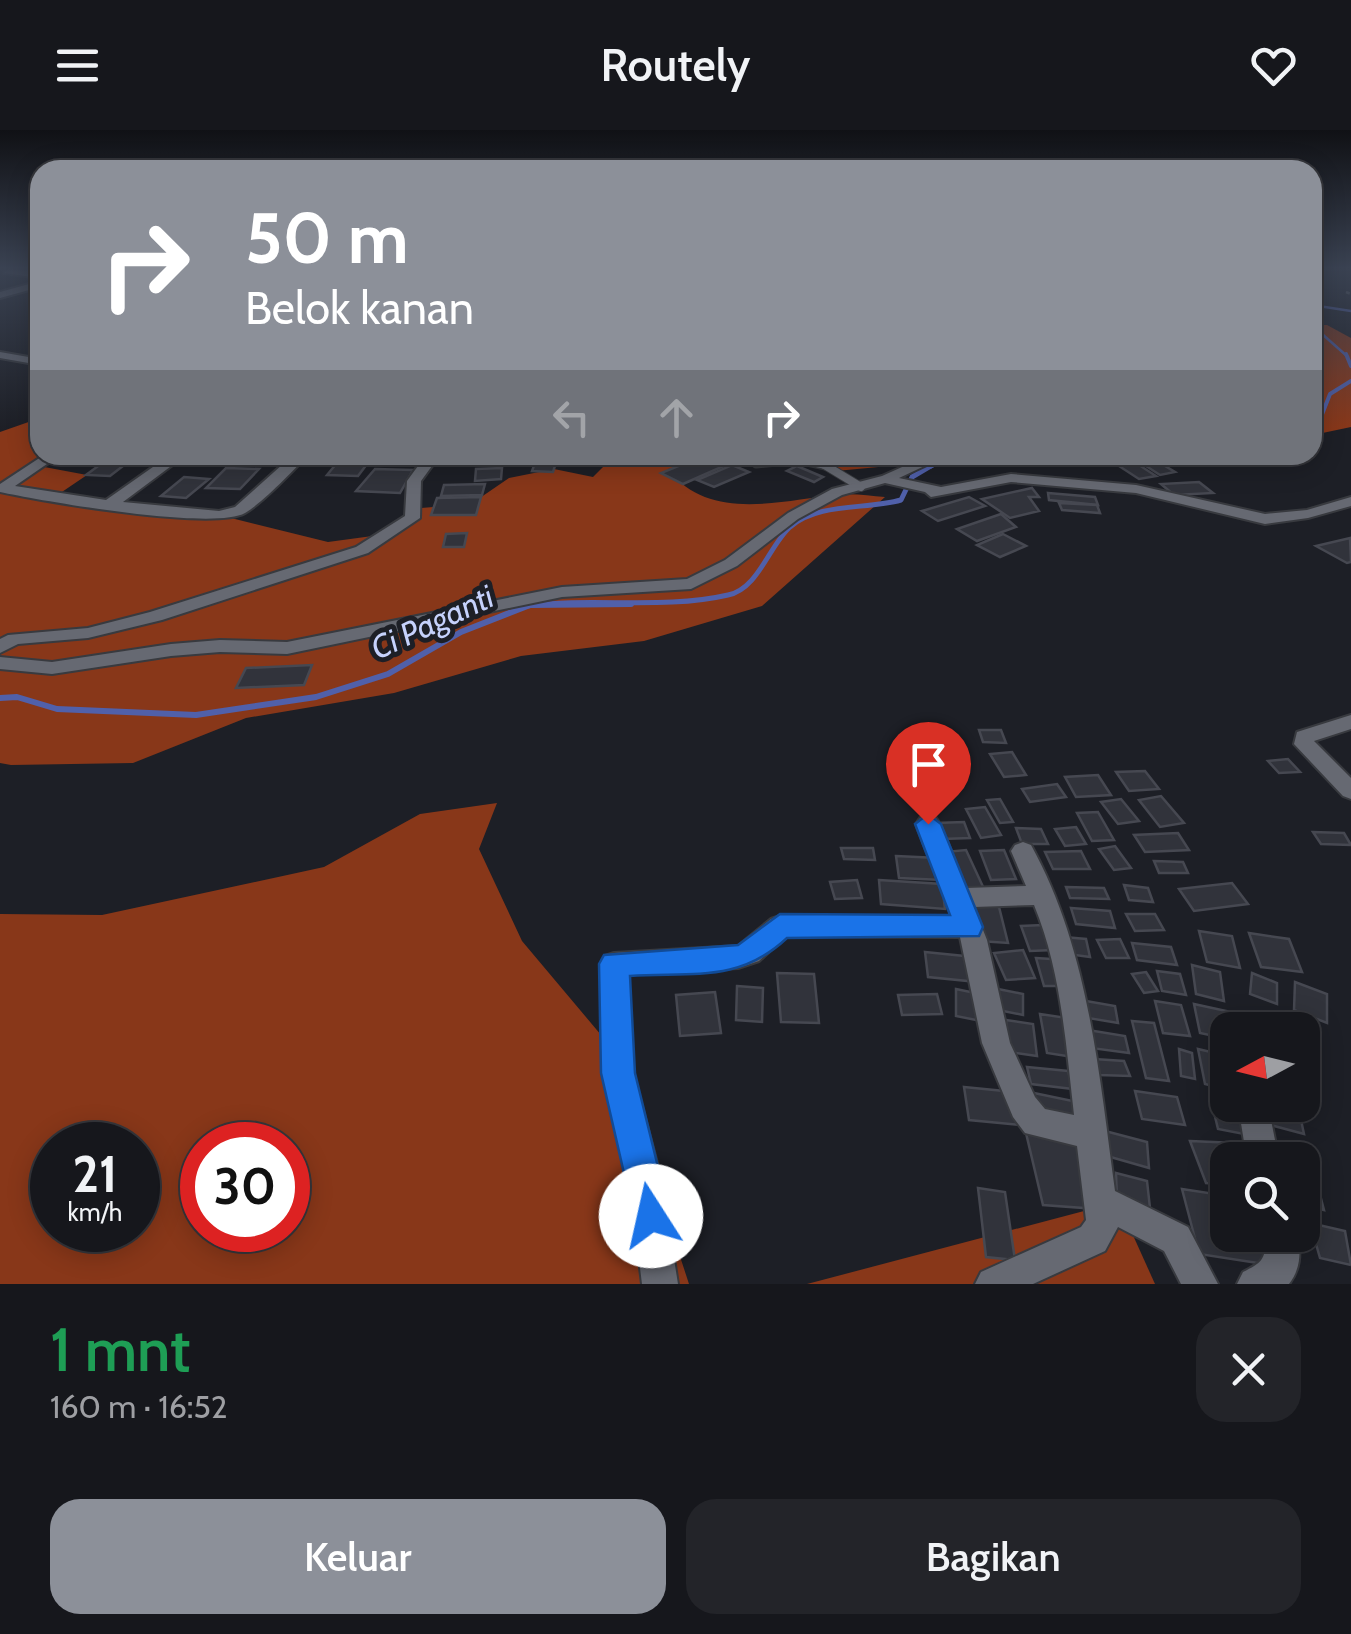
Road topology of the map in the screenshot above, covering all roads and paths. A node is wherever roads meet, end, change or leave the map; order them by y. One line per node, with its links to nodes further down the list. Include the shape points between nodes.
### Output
1 (0, 356): 2 (street)
2 (30, 360)
3 (38, 465): 12 (street, via 3,488)
4 (164, 465): 12 (street)
5 (289, 465): 12 (street, via 231,514)
6 (426, 465): 13 (street, via 414,482 412,518 362,550 119,626 40,634)
7 (818, 465): 10 (lane)
8 (923, 465): 9 (street)
9 (893, 483): 10 (street); 11 (street, via 929,490 1003,478 1096,485 1265,519)
10 (861, 487): 14 (street, via 793,516 731,563 690,584 548,594 287,648 170,650 52,668)
11 (1349, 503)
12 (108, 505)
13 (0, 647)
14 (0, 663)
15 (1351, 722): 16 (street, via 1311,733 1304,744)
16 (1351, 791)
17 (928, 824): 20 (street)
18 (1023, 851): 19 (street)
19 (1044, 895): 20 (street); 22 (street, via 1078,1026)
20 (957, 898): 21 (street)
21 (969, 927): 22 (street, via 996,1042 1024,1107 1036,1122); 25 (street, via 780,926 738,957 614,964 618,1073 645,1178)
22 (1094, 1134): 23 (street)
23 (1103, 1202): 26 (street, via 1103,1224 1093,1239); 27 (street, via 1176,1239)
24 (1283, 1252): 28 (street, via 1273,1276)
25 (660, 1284)
26 (994, 1284)
27 (1200, 1284)
28 (1255, 1284)

